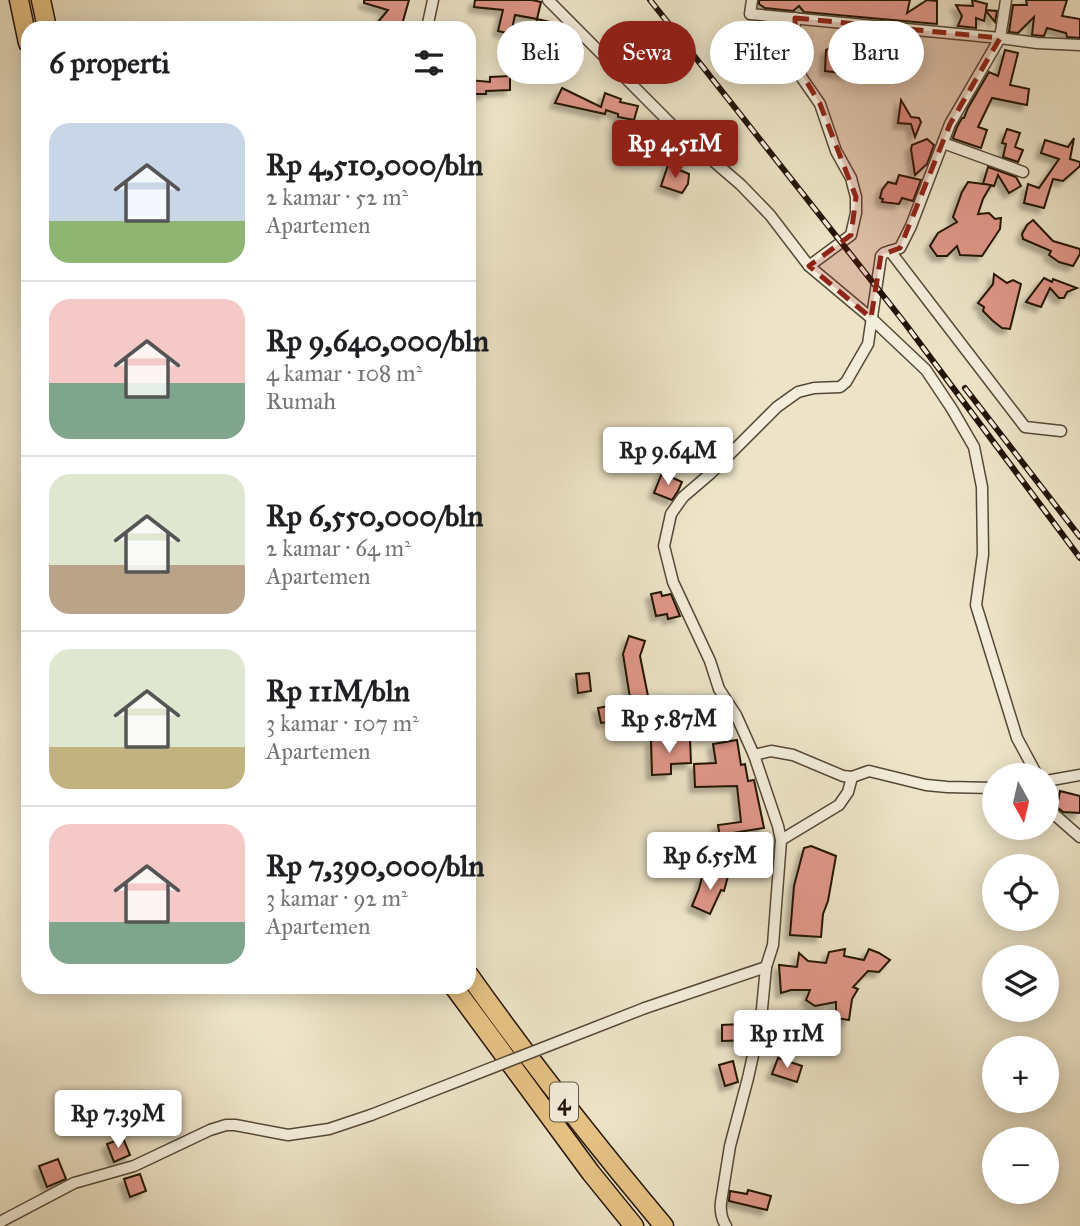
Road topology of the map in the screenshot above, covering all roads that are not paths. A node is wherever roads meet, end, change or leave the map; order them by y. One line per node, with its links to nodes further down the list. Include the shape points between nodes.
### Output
1 (19, 0): 8 (highway)
2 (41, 0): 9 (highway)
3 (433, 0): 10 (street)
4 (548, 0): 16 (street, via 674,127 741,185)
5 (752, 0): 7 (street, via 750,14)
6 (1006, 0): 11 (street)
7 (795, 18): 11 (street); 16 (street, via 796,64 820,104 856,197 851,235)
8 (23, 21)
9 (46, 21)
10 (428, 21)
11 (1000, 38): 12 (street); 13 (street)
12 (1080, 45)
13 (943, 143): 14 (street); 15 (street, via 911,226 900,247)
14 (1023, 172)
15 (890, 251): 17 (street, via 881,257); 18 (street, via 1025,427)
16 (809, 266): 17 (street)
17 (871, 317): 19 (street, via 868,344 846,382 840,387 798,392 777,407 671,514 664,546 673,582 719,689); 20 (street, via 926,370 974,447 982,487 983,554 976,605 1017,738)
18 (1061, 431)
19 (754, 755): 22 (street, via 771,751 793,755); 27 (street)
20 (1031, 763)
21 (1080, 775): 23 (street)
22 (852, 778): 24 (street, via 869,771 926,785); 27 (street, via 839,805)
23 (1059, 779)
24 (982, 788)
25 (1059, 819): 26 (street)
26 (1080, 837)
27 (781, 840): 28 (street, via 773,946)
28 (766, 967): 31 (street, bridge, via 645,1008 329,1129 288,1135 234,1125 210,1130 134,1166 75,1183); 34 (street, via 761,1019 721,1202)
29 (476, 985): 33 (highway, 4)
30 (459, 994): 32 (highway, 4)
31 (0, 1222)
32 (634, 1226)
33 (664, 1226)
34 (726, 1226)

